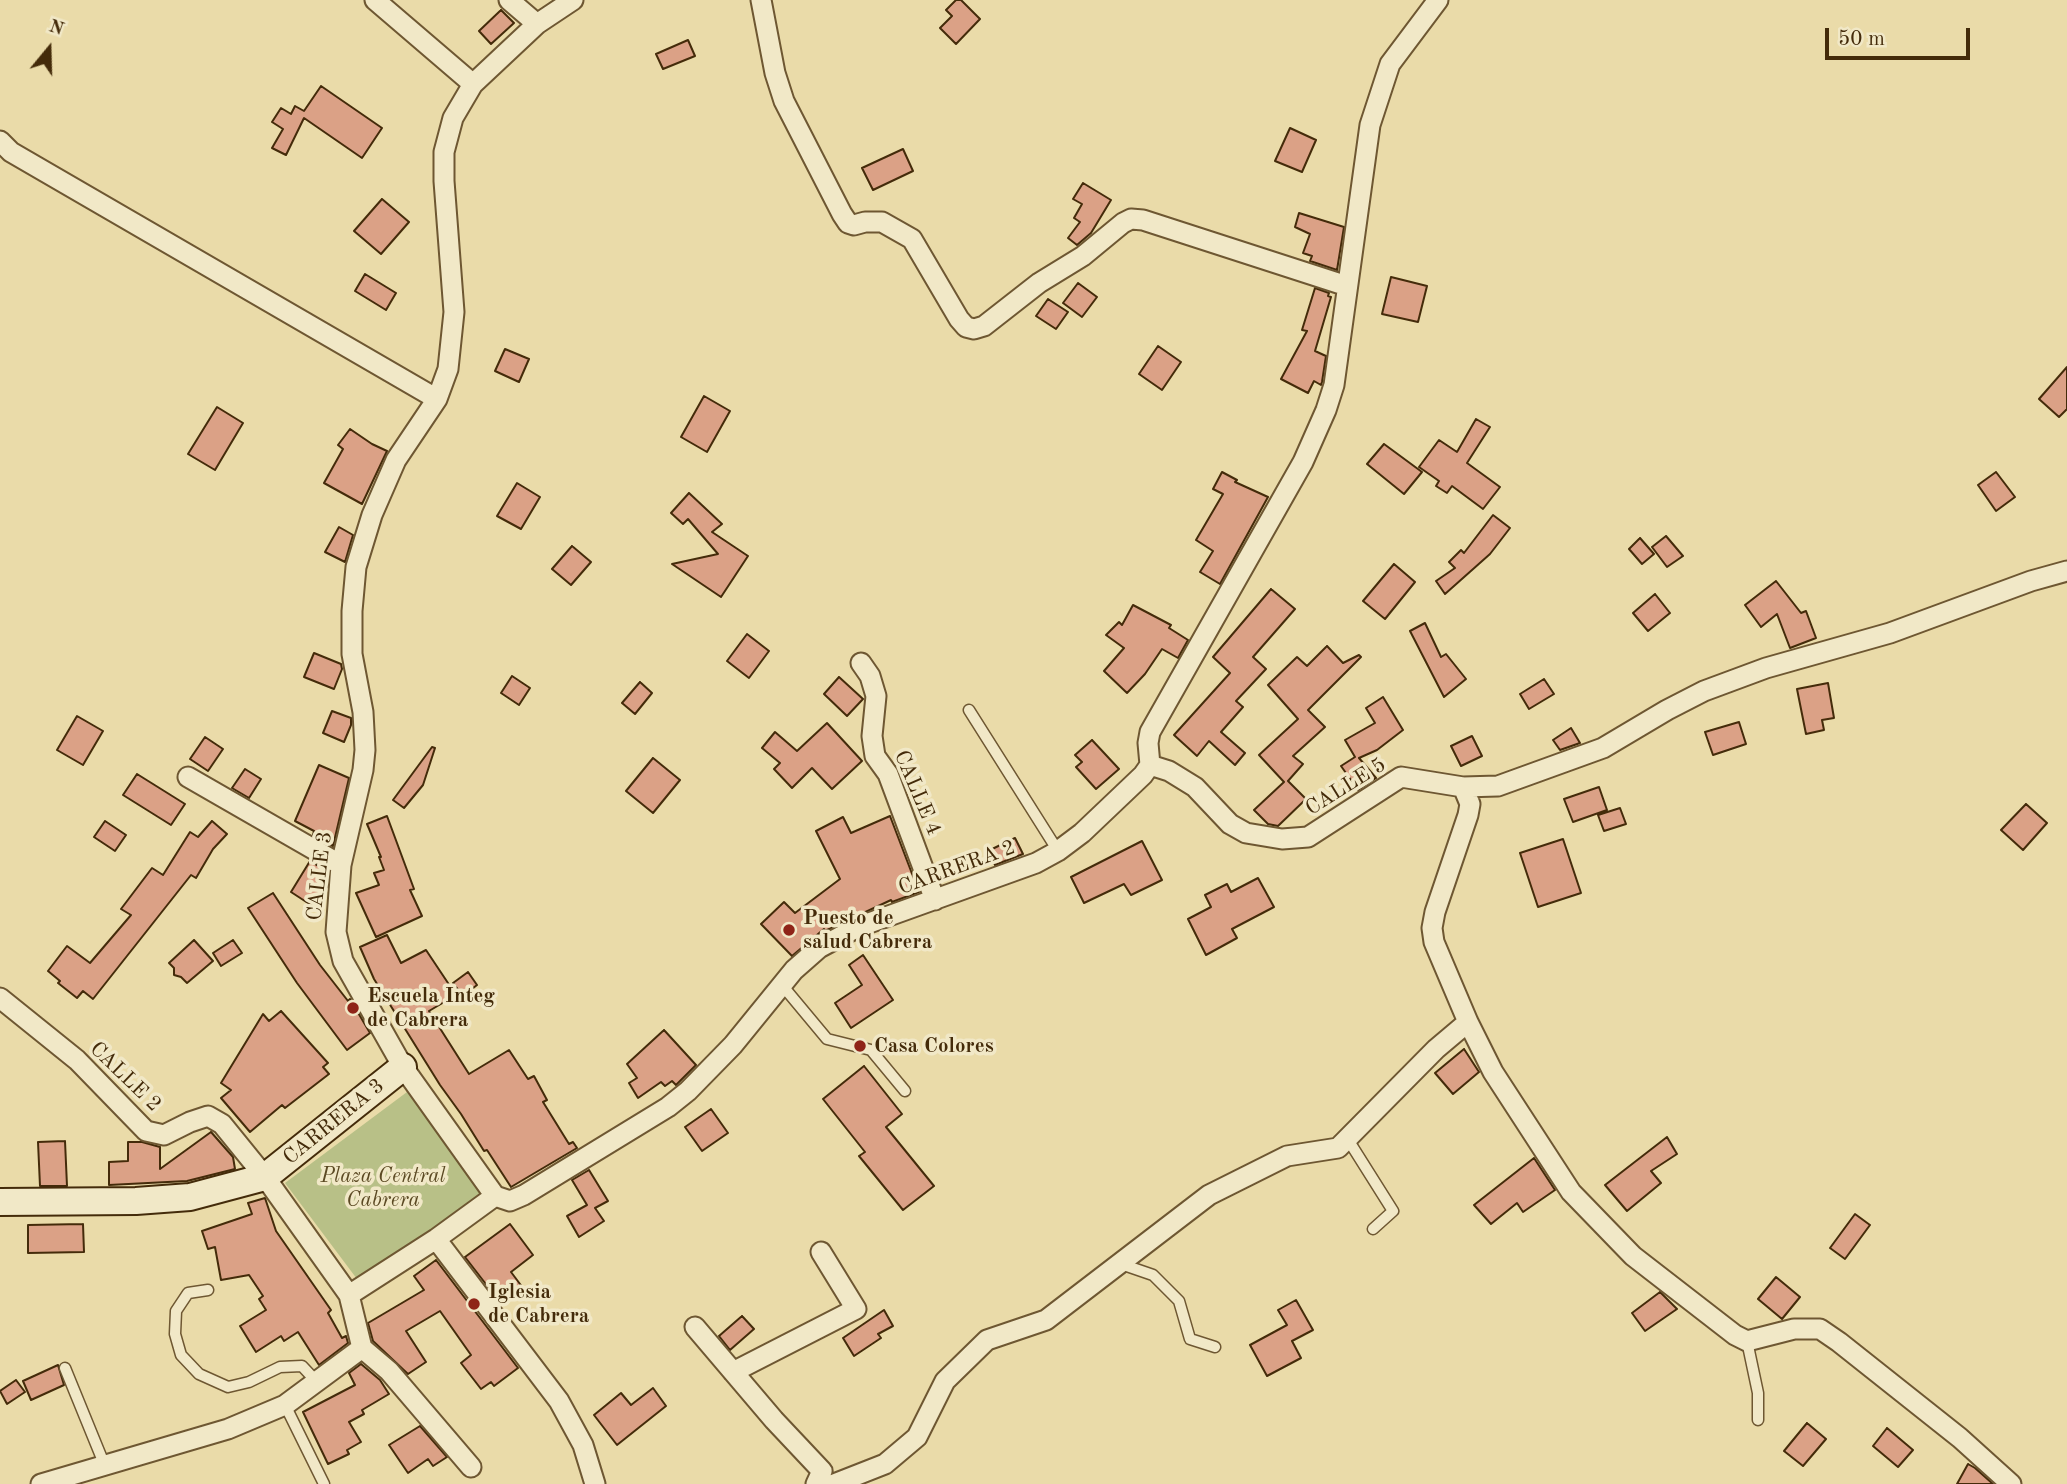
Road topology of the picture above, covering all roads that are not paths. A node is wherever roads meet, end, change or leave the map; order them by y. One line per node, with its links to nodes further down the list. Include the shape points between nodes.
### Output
1 (375, 0): 7 (street)
2 (509, 0): 6 (street)
3 (573, 0): 6 (street, CALLE 3)
4 (761, 0): 9 (street, via 784,101 842,214 848,223 882,222 912,239 966,327 984,326 1131,219)
5 (1438, 0): 9 (street, via 1390,64 1380,90 1370,125)
6 (537, 24): 7 (street, CALLE 3)
7 (473, 84): 10 (street, CALLE 3, via 453,118 444,152 454,312 448,369)
8 (0, 141): 10 (street, via 11,152)
9 (1347, 286): 14 (street, via 1334,385 1326,410 1303,462 1150,732)
10 (437, 399): 18 (street, CALLE 3, via 396,460 372,514 356,567 352,654 365,750)
11 (2067, 571): 16 (street, CALLE 5, via 1704,691 1603,748 1498,786)
12 (861, 663): 19 (street, CALLE 4, via 876,696 875,756 888,774)
13 (969, 710): 17 (lane)
14 (1150, 765): 16 (street, CALLE 5, via 1195,787 1230,824 1246,833 1282,839 1308,837 1401,777); 17 (street, CARRERA 2)
15 (188, 777): 18 (street)
16 (1463, 787): 22 (street, via 1470,804 1468,815 1432,928 1433,942)
17 (1058, 851): 19 (street, CARRERA 2)
18 (341, 864): 23 (street, CALLE 3, via 336,932 344,961)
19 (935, 900): 20 (street, CARRERA 2, via 858,927 819,948)
20 (782, 985): 24 (lane, via 827,1039 871,1050); 27 (street, CARRERA 2, via 733,1045 668,1107 524,1195 510,1201)
21 (0, 998): 26 (street, CALLE 2, via 108,1089 146,1131 164,1135 208,1116 222,1124)
22 (1468, 1022): 25 (street); 36 (street, via 1493,1072 1571,1192 1633,1256)
23 (403, 1067): 26 (street, CARRERA 3); 27 (street, CALLE 3)
24 (905, 1091)
25 (1347, 1138): 29 (lane, via 1393,1211); 32 (street, via 1338,1148 1287,1156 1209,1195)
26 (265, 1177): 28 (street, via 190,1196); 34 (street, CALLE 2)
27 (495, 1196): 30 (street)
28 (0, 1202)
29 (1373, 1230)
30 (436, 1238): 34 (street); 48 (street, via 559,1401 583,1445)
31 (821, 1252): 40 (street, via 856,1309)
32 (1119, 1263): 37 (lane, via 1153,1275 1178,1301 1190,1339); 50 (street, via 1046,1320 987,1340 945,1381 917,1437 885,1464)
33 (208, 1290): 41 (lane, via 188,1293 176,1311 174,1334 181,1355 199,1374 228,1387 280,1367 302,1366)
34 (349, 1295): 38 (street, CALLE 2)
35 (695, 1327): 40 (street)
36 (1747, 1341): 43 (lane, via 1758,1393); 51 (street, via 1794,1329 1820,1329 1960,1438)
37 (1215, 1347)
38 (362, 1348): 41 (street); 45 (street, via 389,1371)
39 (65, 1368): 44 (lane)
40 (733, 1372): 49 (street, via 822,1472)
41 (316, 1381): 42 (street)
42 (285, 1405): 44 (street, via 228,1429); 47 (lane)
43 (1758, 1420)
44 (106, 1466): 46 (street)
45 (471, 1467)
46 (41, 1484)
47 (324, 1484)
48 (594, 1484)
49 (816, 1484)
50 (834, 1484)
51 (2011, 1484)

